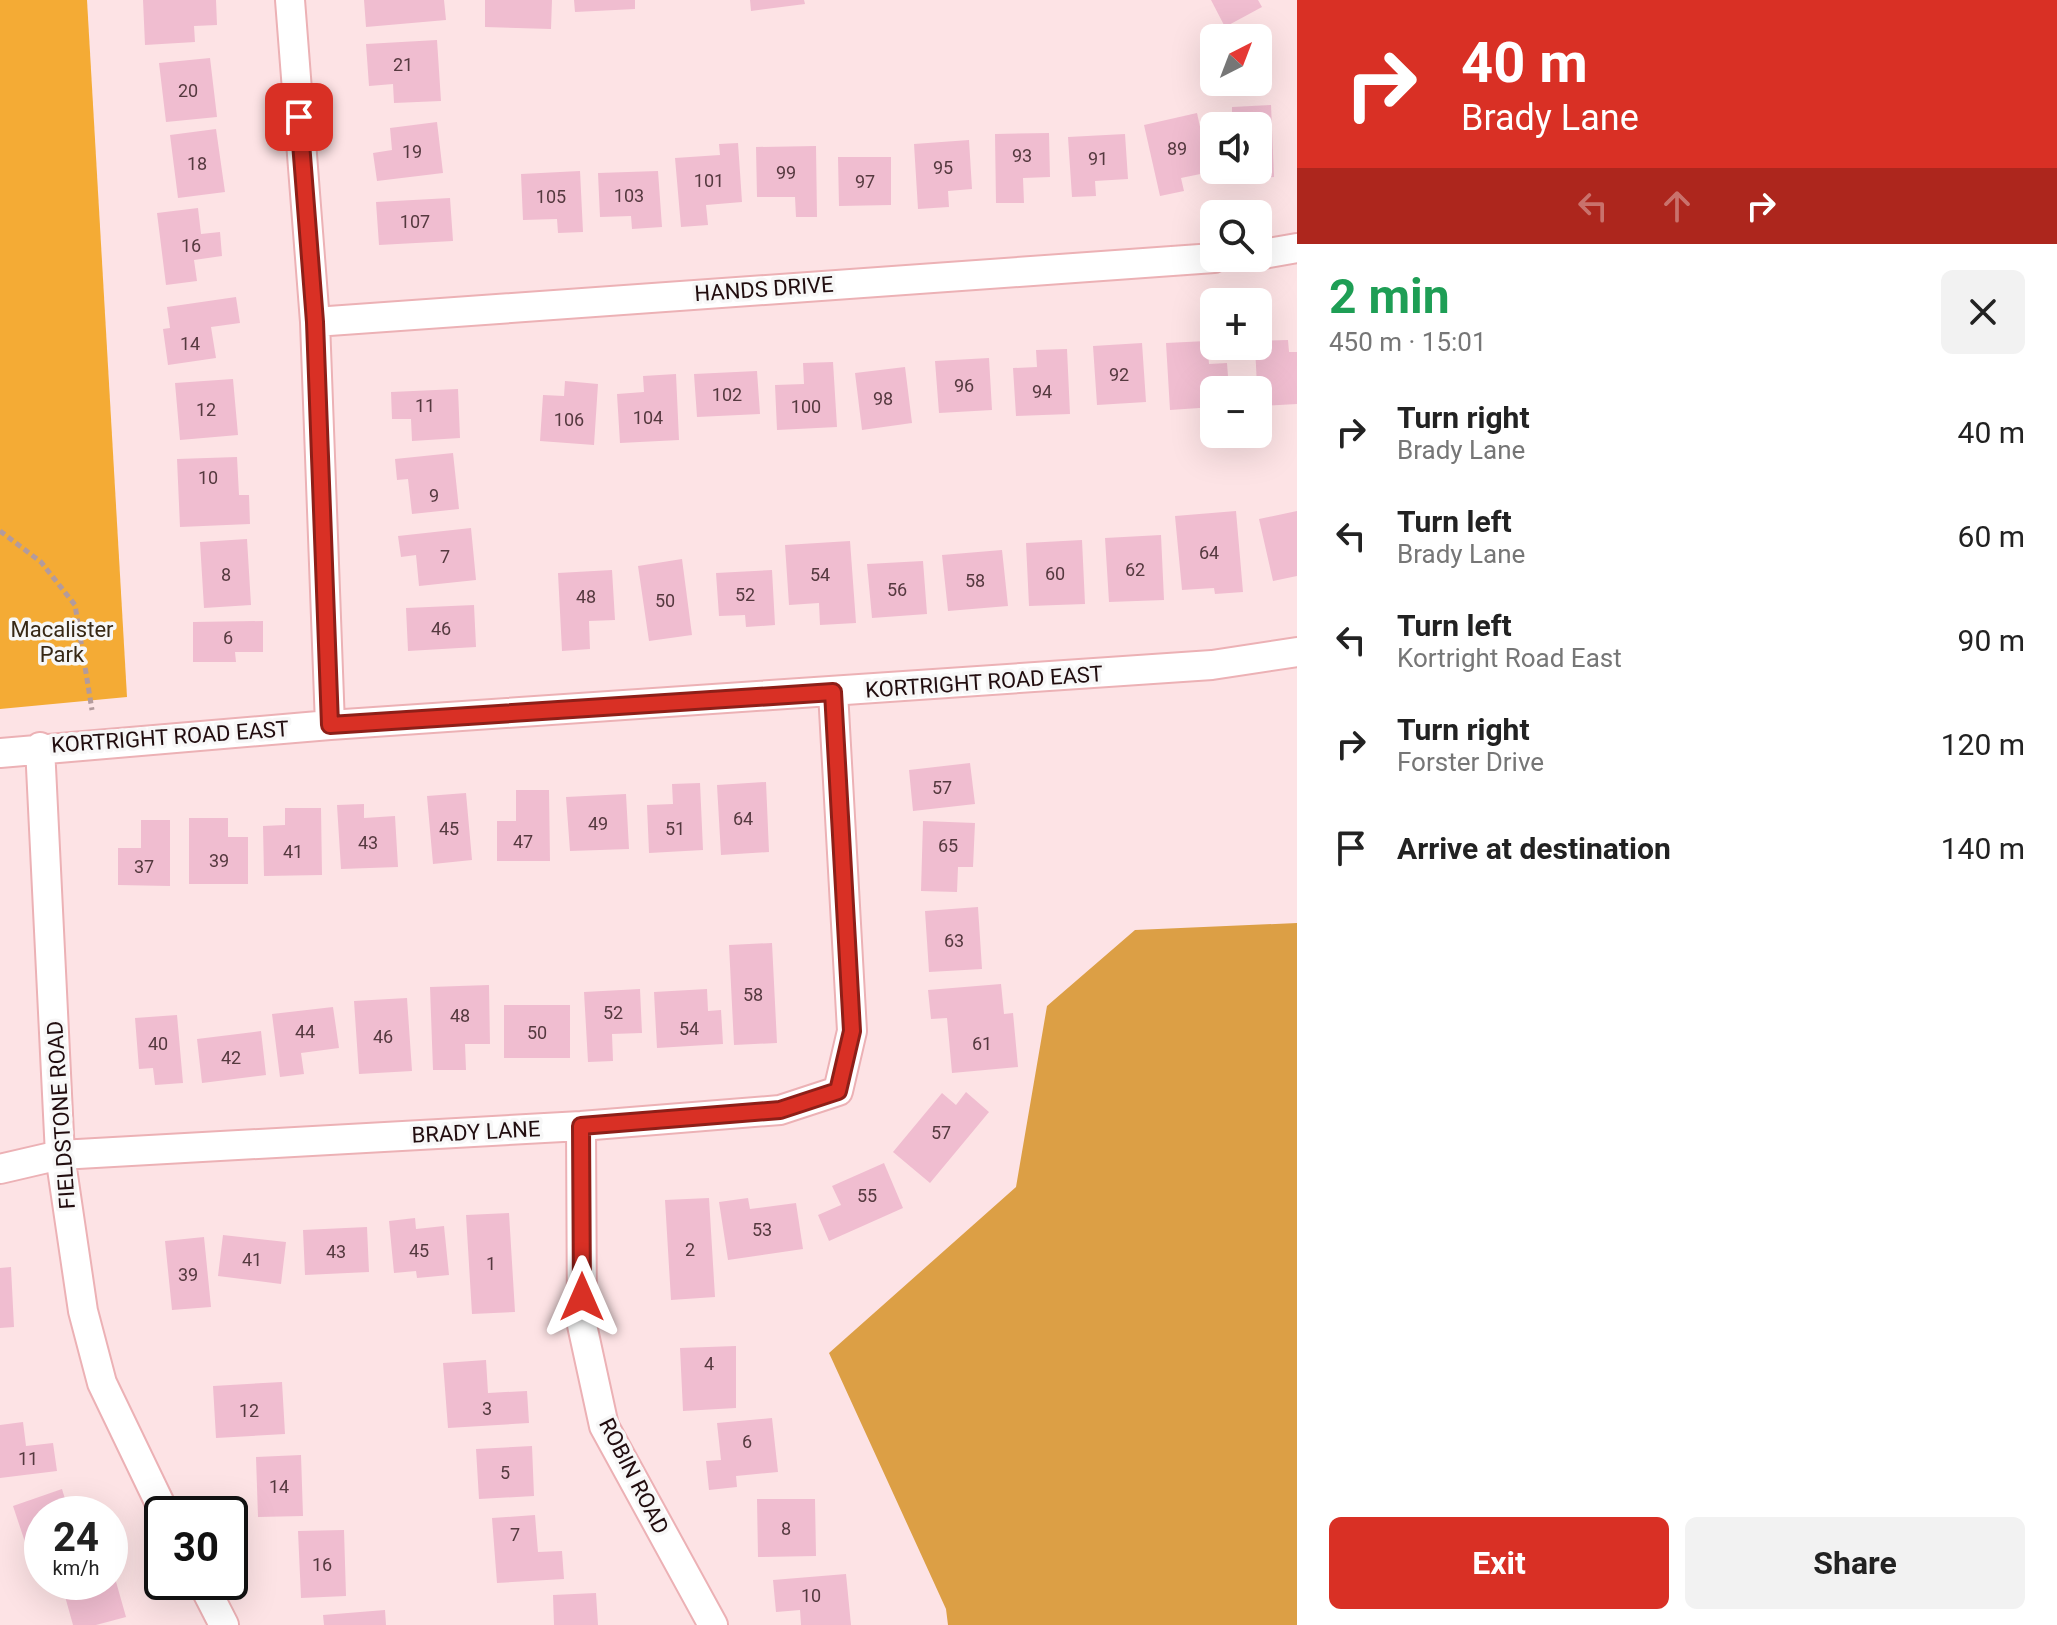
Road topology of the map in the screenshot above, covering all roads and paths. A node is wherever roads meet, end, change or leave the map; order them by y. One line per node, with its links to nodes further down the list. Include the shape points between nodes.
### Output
1 (290, 0): 5 (street)
2 (1297, 248): 3 (street)
3 (1272, 252)
4 (1200, 259): 5 (street, HANDS DRIVE)
5 (315, 322): 10 (street)
6 (0, 531): 9 (path, via 41,562 75,605)
7 (1297, 652): 8 (street, KORTRIGHT ROAD EAST, via 1212,665)
8 (833, 692): 10 (street, KORTRIGHT ROAD EAST); 13 (street, BRADY LANE, via 852,1031 838,1091 780,1110)
9 (92, 710)
10 (330, 725): 11 (street, KORTRIGHT ROAD EAST)
11 (40, 747): 12 (street, KORTRIGHT ROAD EAST); 14 (street, FIELDSTONE ROAD)
12 (0, 753)
13 (581, 1126): 14 (street, BRADY LANE); 19 (street, ROBIN ROAD, via 582,1325 604,1426)
14 (60, 1155): 15 (street, BRADY LANE); 16 (street, FIELDSTONE ROAD, via 83,1311 102,1383)
15 (0, 1169)
16 (156, 1496)
17 (211, 1600): 18 (street)
18 (224, 1625)
19 (713, 1625)

